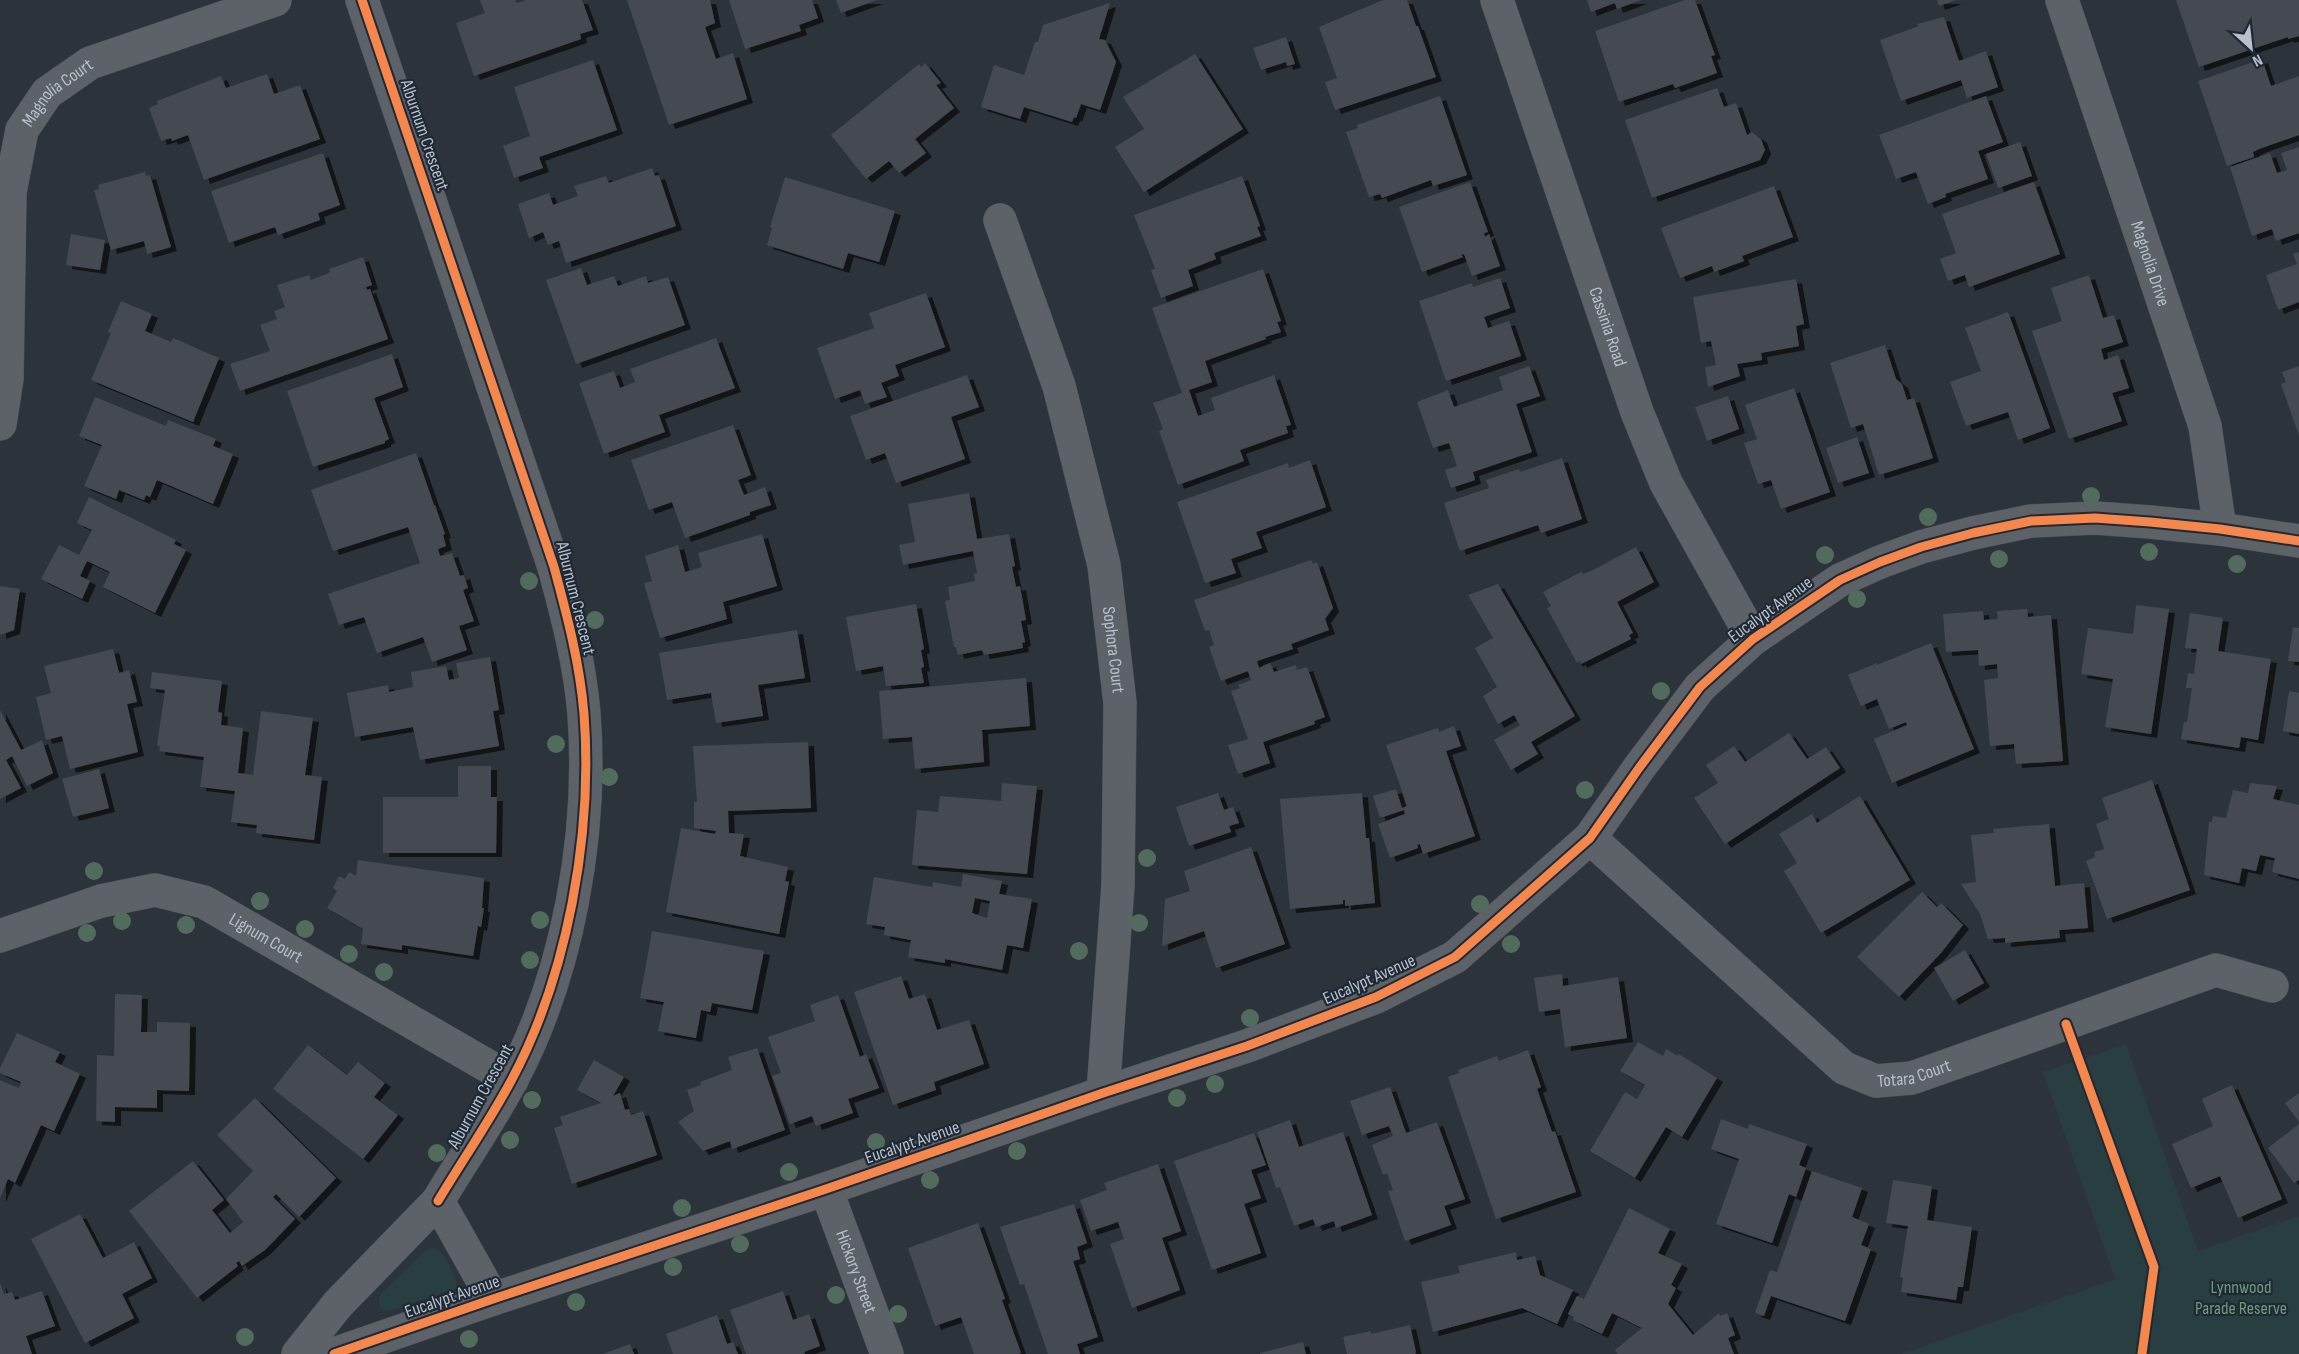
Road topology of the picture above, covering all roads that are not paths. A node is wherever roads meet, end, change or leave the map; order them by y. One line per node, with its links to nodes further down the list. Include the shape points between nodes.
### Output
1 (275, 0): 6 (street, Magnolia Court, via 90,63 47,93 22,130 10,192 7,379)
2 (362, 0): 13 (street, Alburnum Crescent, via 554,567 570,628 584,713 583,832 566,930 544,1007)
3 (1497, 0): 9 (street, Cassinia Road, via 1637,411 1666,483)
4 (2062, 0): 7 (street, Magnolia Drive, via 2205,426)
5 (1000, 220): 14 (street, Sophora Court, via 1059,386 1104,565 1120,703 1118,885)
6 (0, 424)
7 (2220, 529): 8 (street, Eucalypt Avenue); 9 (street, Eucalypt Avenue, via 2094,518 2031,522 1973,533 1921,547 1840,580)
8 (2299, 541)
9 (1753, 639): 10 (street, Eucalypt Avenue, via 1700,687)
10 (1590, 838): 12 (street, Totara Court, via 1844,1068 1876,1081 1912,1077 2216,969); 14 (street, Eucalypt Avenue, via 1455,957 1376,997 1247,1046)
11 (0, 936): 13 (street, Lignum Court, via 101,901 155,890 204,902)
12 (2272, 986)
13 (512, 1080): 16 (street, Alburnum Crescent)
14 (1103, 1093): 15 (street, Eucalypt Avenue)
15 (826, 1189): 17 (street, Eucalypt Avenue); 20 (street, Hickory Street)
16 (438, 1202): 17 (street); 18 (street, Alburnum Crescent, via 338,1304)
17 (493, 1299): 19 (street, Eucalypt Avenue)
18 (298, 1354)
19 (334, 1354)
20 (887, 1354)

